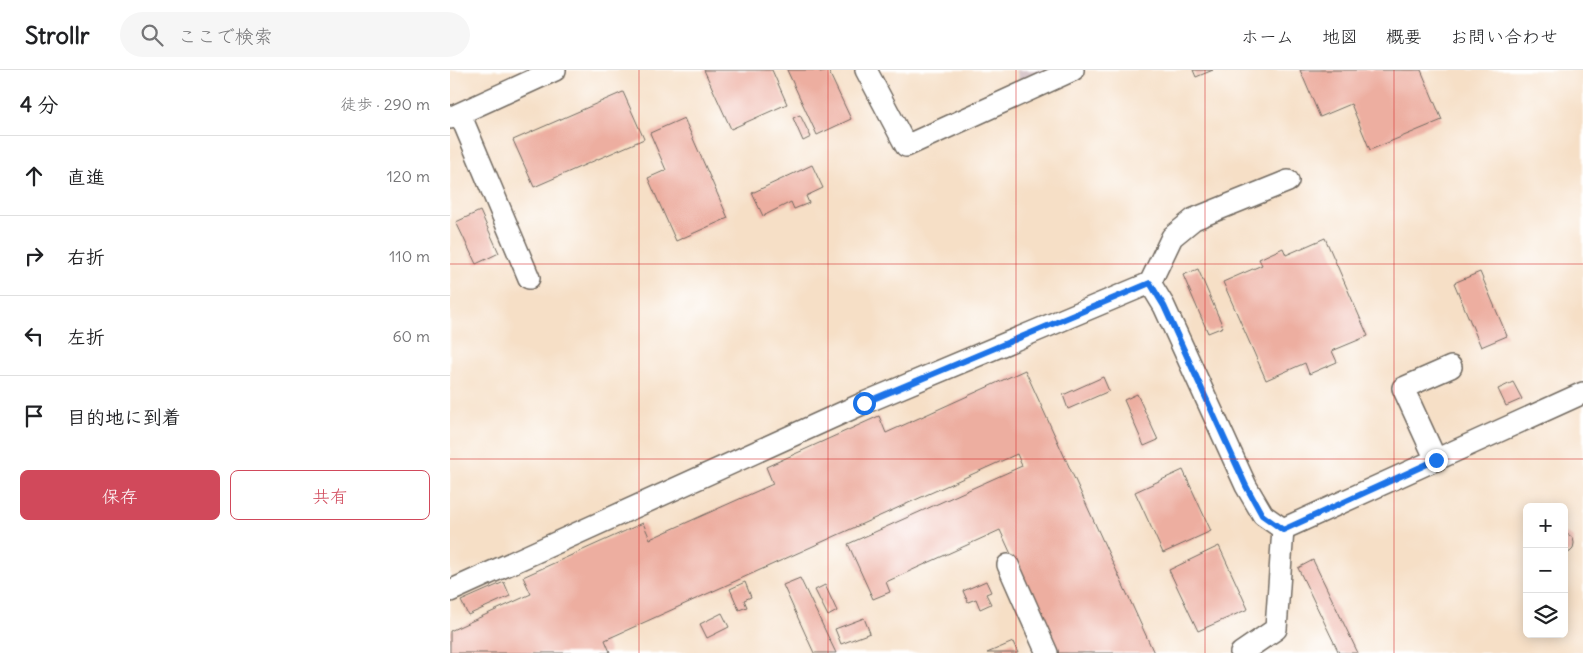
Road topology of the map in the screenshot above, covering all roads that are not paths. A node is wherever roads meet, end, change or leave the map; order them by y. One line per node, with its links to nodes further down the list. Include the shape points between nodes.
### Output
1 (555, 70): 4 (street)
2 (866, 70): 3 (street, via 906,146)
3 (1073, 70)
4 (455, 116): 6 (street)
5 (1288, 181): 7 (street, via 1194,219 1172,237)
6 (529, 278)
7 (1150, 283): 11 (street, via 1164,306 1246,486 1262,515); 13 (street, via 864,403)
8 (1451, 366): 10 (street, via 1403,388)
9 (1583, 393): 10 (street)
10 (1436, 460): 11 (street)
11 (1283, 530): 15 (street, via 1276,628)
12 (1008, 565): 14 (street)
13 (450, 591)
14 (1047, 653)
15 (1241, 653)

